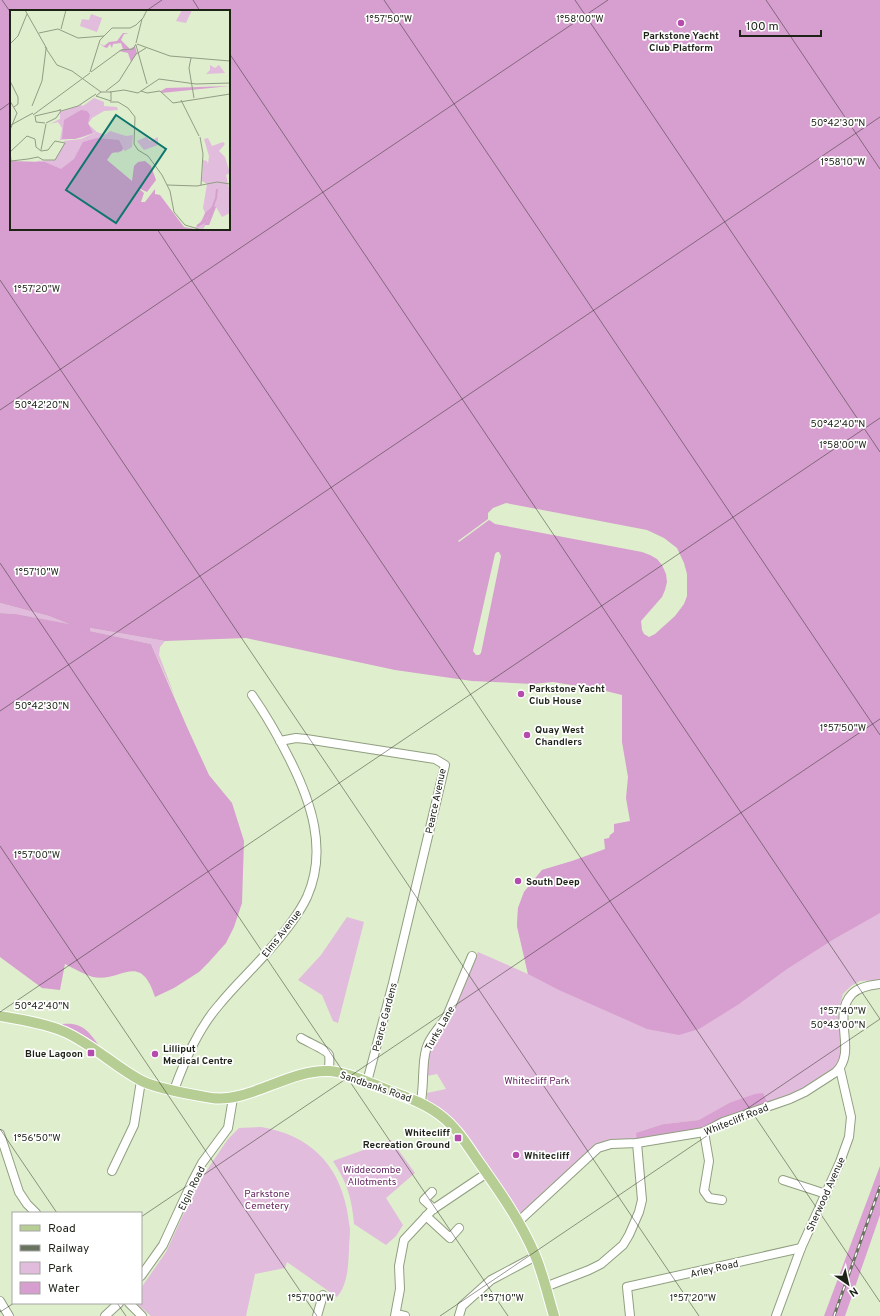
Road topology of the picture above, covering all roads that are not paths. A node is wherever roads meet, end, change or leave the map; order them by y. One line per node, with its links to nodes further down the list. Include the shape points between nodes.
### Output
1 (252, 695): 2 (street, Elms Avenue)
2 (280, 741): 3 (street, Pearce Avenue, via 306,739 435,759 445,765); 12 (street, Elms Avenue, via 305,792 313,818 317,858 312,884 290,925 218,1005 205,1024)
3 (399, 953): 11 (street, Pearce Gardens)
4 (472, 956): 14 (street, Turks Lane, via 447,1016 425,1051)
5 (880, 984): 8 (street, via 856,989 847,999 843,1009 846,1055)
6 (0, 1016): 10 (main road, Sandbanks Road, via 65,1032)
7 (301, 1038): 9 (street, via 327,1052)
8 (840, 1069): 15 (street, Whitecliff Road, via 800,1094 723,1122); 22 (street, Sherwood Avenue, via 851,1117 849,1137)
9 (329, 1071): 11 (main road, Sandbanks Road); 13 (main road, Sandbanks Road, via 298,1076)
10 (141, 1081): 12 (main road, Sandbanks Road); 18 (street, via 134,1125)
11 (367, 1082): 14 (main road, Sandbanks Road)
12 (174, 1090): 13 (main road, Sandbanks Road, via 212,1098)
13 (233, 1098): 33 (street, Elgin Road, via 228,1128 202,1164 163,1245)
14 (421, 1102): 19 (main road, Sandbanks Road, via 445,1118)
15 (704, 1132): 17 (street, Whitecliff Road); 24 (street, via 709,1161 704,1191 709,1198)
16 (0, 1134): 27 (street, via 19,1192)
17 (637, 1143): 29 (street, Whitecliff Road, via 611,1144 598,1148); 34 (street, via 642,1200 630,1236 601,1264)
18 (112, 1171)
19 (487, 1173): 26 (street); 29 (main road, Sandbanks Road)
20 (784, 1180): 22 (street)
21 (432, 1192): 23 (street)
22 (826, 1194): 31 (street, Sherwood Avenue)
23 (424, 1200): 25 (street); 26 (street)
24 (722, 1200)
25 (418, 1207)
26 (434, 1209): 28 (street)
27 (35, 1212)
28 (426, 1216): 30 (street, via 450,1238); 39 (street, via 404,1240)
29 (519, 1221): 32 (main road, Sandbanks Road)
30 (459, 1228)
31 (801, 1248): 47 (street, Arley Road, via 627,1287); 48 (street, Sherwood Avenue)
32 (536, 1256): 34 (main road, Sandbanks Road); 45 (street, via 492,1280 462,1306)
33 (142, 1275)
34 (545, 1287): 46 (main road, Sandbanks Road)
35 (322, 1295): 43 (street)
36 (0, 1301): 40 (street)
37 (118, 1304): 41 (street)
38 (130, 1304): 42 (street)
39 (395, 1315): 44 (street)
40 (9, 1316)
41 (105, 1316)
42 (142, 1316)
43 (317, 1316)
44 (404, 1316)
45 (459, 1316)
46 (554, 1316)
47 (630, 1316)
48 (776, 1316)

